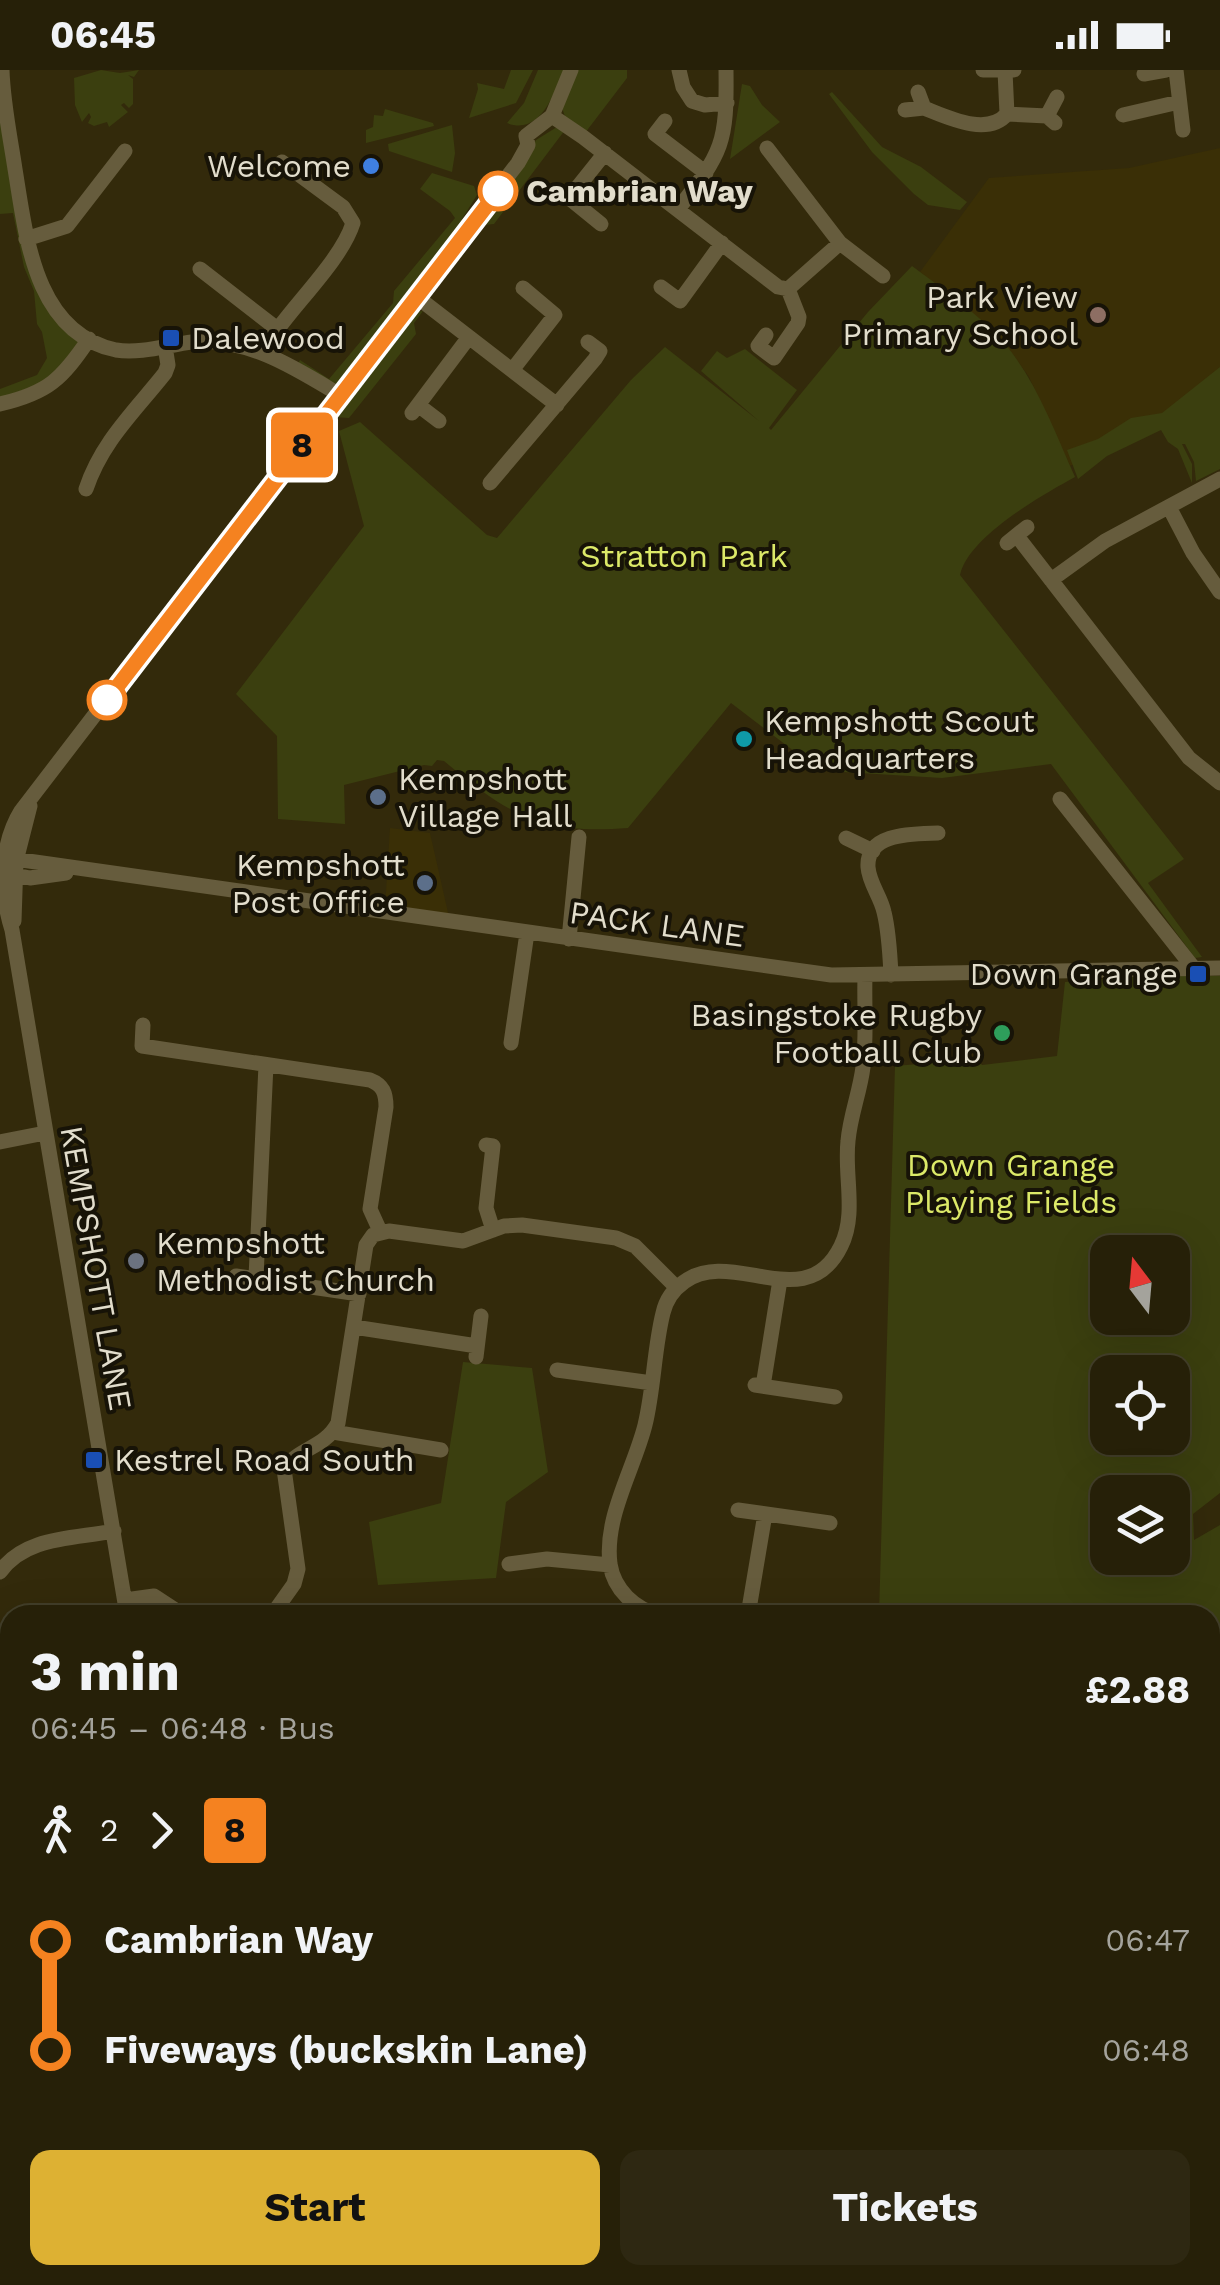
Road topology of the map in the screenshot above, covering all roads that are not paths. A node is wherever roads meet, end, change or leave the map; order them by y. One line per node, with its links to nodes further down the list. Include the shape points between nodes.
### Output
1 (2, 70): 26 (street)
2 (571, 70): 16 (street)
3 (679, 70): 12 (street, via 692,101)
4 (726, 70): 12 (street)
5 (983, 70): 8 (street)
6 (1166, 70): 9 (street)
7 (1176, 70): 11 (street)
8 (1009, 71): 14 (street)
9 (1144, 74)
10 (1058, 97): 14 (street, via 1051,119)
11 (1178, 102): 15 (street); 18 (street)
12 (727, 103): 23 (street, via 721,146)
13 (905, 110): 14 (street, via 921,100 956,120 984,125)
14 (1007, 114)
15 (1123, 114)
16 (552, 116): 21 (street); 34 (street, via 526,136 518,162)
17 (665, 121): 23 (street, via 655,134)
18 (1183, 130)
19 (767, 148): 28 (street)
20 (125, 150): 26 (street, via 67,226)
21 (604, 154): 24 (street); 25 (street, via 569,198)
22 (282, 162): 35 (street, via 343,207 353,223)
23 (706, 172): 24 (street)
24 (678, 209): 27 (street)
25 (601, 224)
26 (26, 239): 38 (street, via 55,308)
27 (722, 243): 31 (street, via 680,301); 33 (street)
28 (840, 243): 30 (street); 33 (street)
29 (200, 269): 35 (street)
30 (883, 276)
31 (661, 287)
32 (523, 288): 42 (street, via 556,315)
33 (788, 289): 36 (street, via 798,323 774,358 758,346)
34 (417, 297): 37 (street); 43 (street)
35 (276, 328): 41 (street)
36 (766, 335)
37 (469, 337): 42 (street); 48 (street, via 415,409)
38 (89, 339): 40 (street, via 120,350); 44 (street, via 57,382)
39 (588, 342): 45 (street, via 600,351)
40 (165, 346): 41 (street, via 221,342); 47 (street, via 165,373)
41 (262, 352): 43 (street)
42 (514, 369): 45 (street)
43 (340, 395): 62 (street, via 8,832)
44 (0, 404)
45 (557, 405): 50 (street)
46 (106, 411): 47 (street)
47 (122, 421): 51 (street)
48 (439, 422)
49 (1220, 479): 52 (street)
50 (490, 483)
51 (86, 488)
52 (1169, 507): 54 (street, via 1105,541); 55 (street)
53 (1017, 535): 54 (street)
54 (1052, 580): 56 (street, via 1189,758)
55 (1220, 592)
56 (1220, 783)
57 (1060, 799): 65 (street)
58 (939, 831): 61 (street, via 900,835)
59 (580, 837): 64 (street)
60 (846, 838): 61 (street)
61 (873, 851): 67 (street, via 868,869 885,915)
62 (6, 865): 63 (street, PACK LANE, via 75,866); 72 (street, KEMPSHOTT LANE, via 6,914)
63 (527, 934): 64 (street, PACK LANE); 70 (street)
64 (569, 939): 68 (street, PACK LANE)
65 (1192, 966): 66 (street, PACK LANE); 67 (street, PACK LANE)
66 (1220, 968)
67 (891, 975): 68 (street, PACK LANE)
68 (865, 976): 79 (street, via 864,1064 848,1138 844,1241 817,1273)
69 (144, 1025): 71 (street, via 142,1046)
70 (512, 1043)
71 (266, 1065): 76 (street, via 370,1080 382,1088 386,1107 370,1209); 78 (street)
72 (46, 1133): 73 (street); 92 (street, KEMPSHOTT LANE)
73 (0, 1142)
74 (486, 1145): 75 (street, via 493,1146 486,1208)
75 (493, 1230): 76 (street, via 463,1241); 80 (street, via 522,1224 624,1240)
76 (380, 1231): 81 (street, via 366,1245)
77 (236, 1276): 78 (street)
78 (256, 1277): 81 (street)
79 (780, 1280): 80 (street, via 714,1271); 86 (street, via 759,1385)
80 (677, 1288): 85 (street, via 664,1310)
81 (359, 1294): 83 (street)
82 (482, 1316): 83 (street, via 477,1351)
83 (354, 1327): 87 (street)
84 (557, 1370): 85 (street)
85 (652, 1382): 93 (street, via 613,1527)
86 (835, 1397)
87 (333, 1432): 88 (street); 99 (street, via 284,1469 298,1570)
88 (441, 1450)
89 (738, 1510): 90 (street)
90 (765, 1514): 91 (street); 101 (street)
91 (822, 1525)
92 (114, 1531): 95 (street, via 30,1547); 96 (street, KEMPSHOTT LANE)
93 (610, 1564): 94 (street, via 546,1559); 100 (street, via 618,1584)
94 (516, 1567)
95 (0, 1572)
96 (126, 1605)
97 (133, 1605): 98 (street, via 154,1596)
98 (168, 1605)
99 (280, 1605)
100 (639, 1605)
101 (750, 1605)

